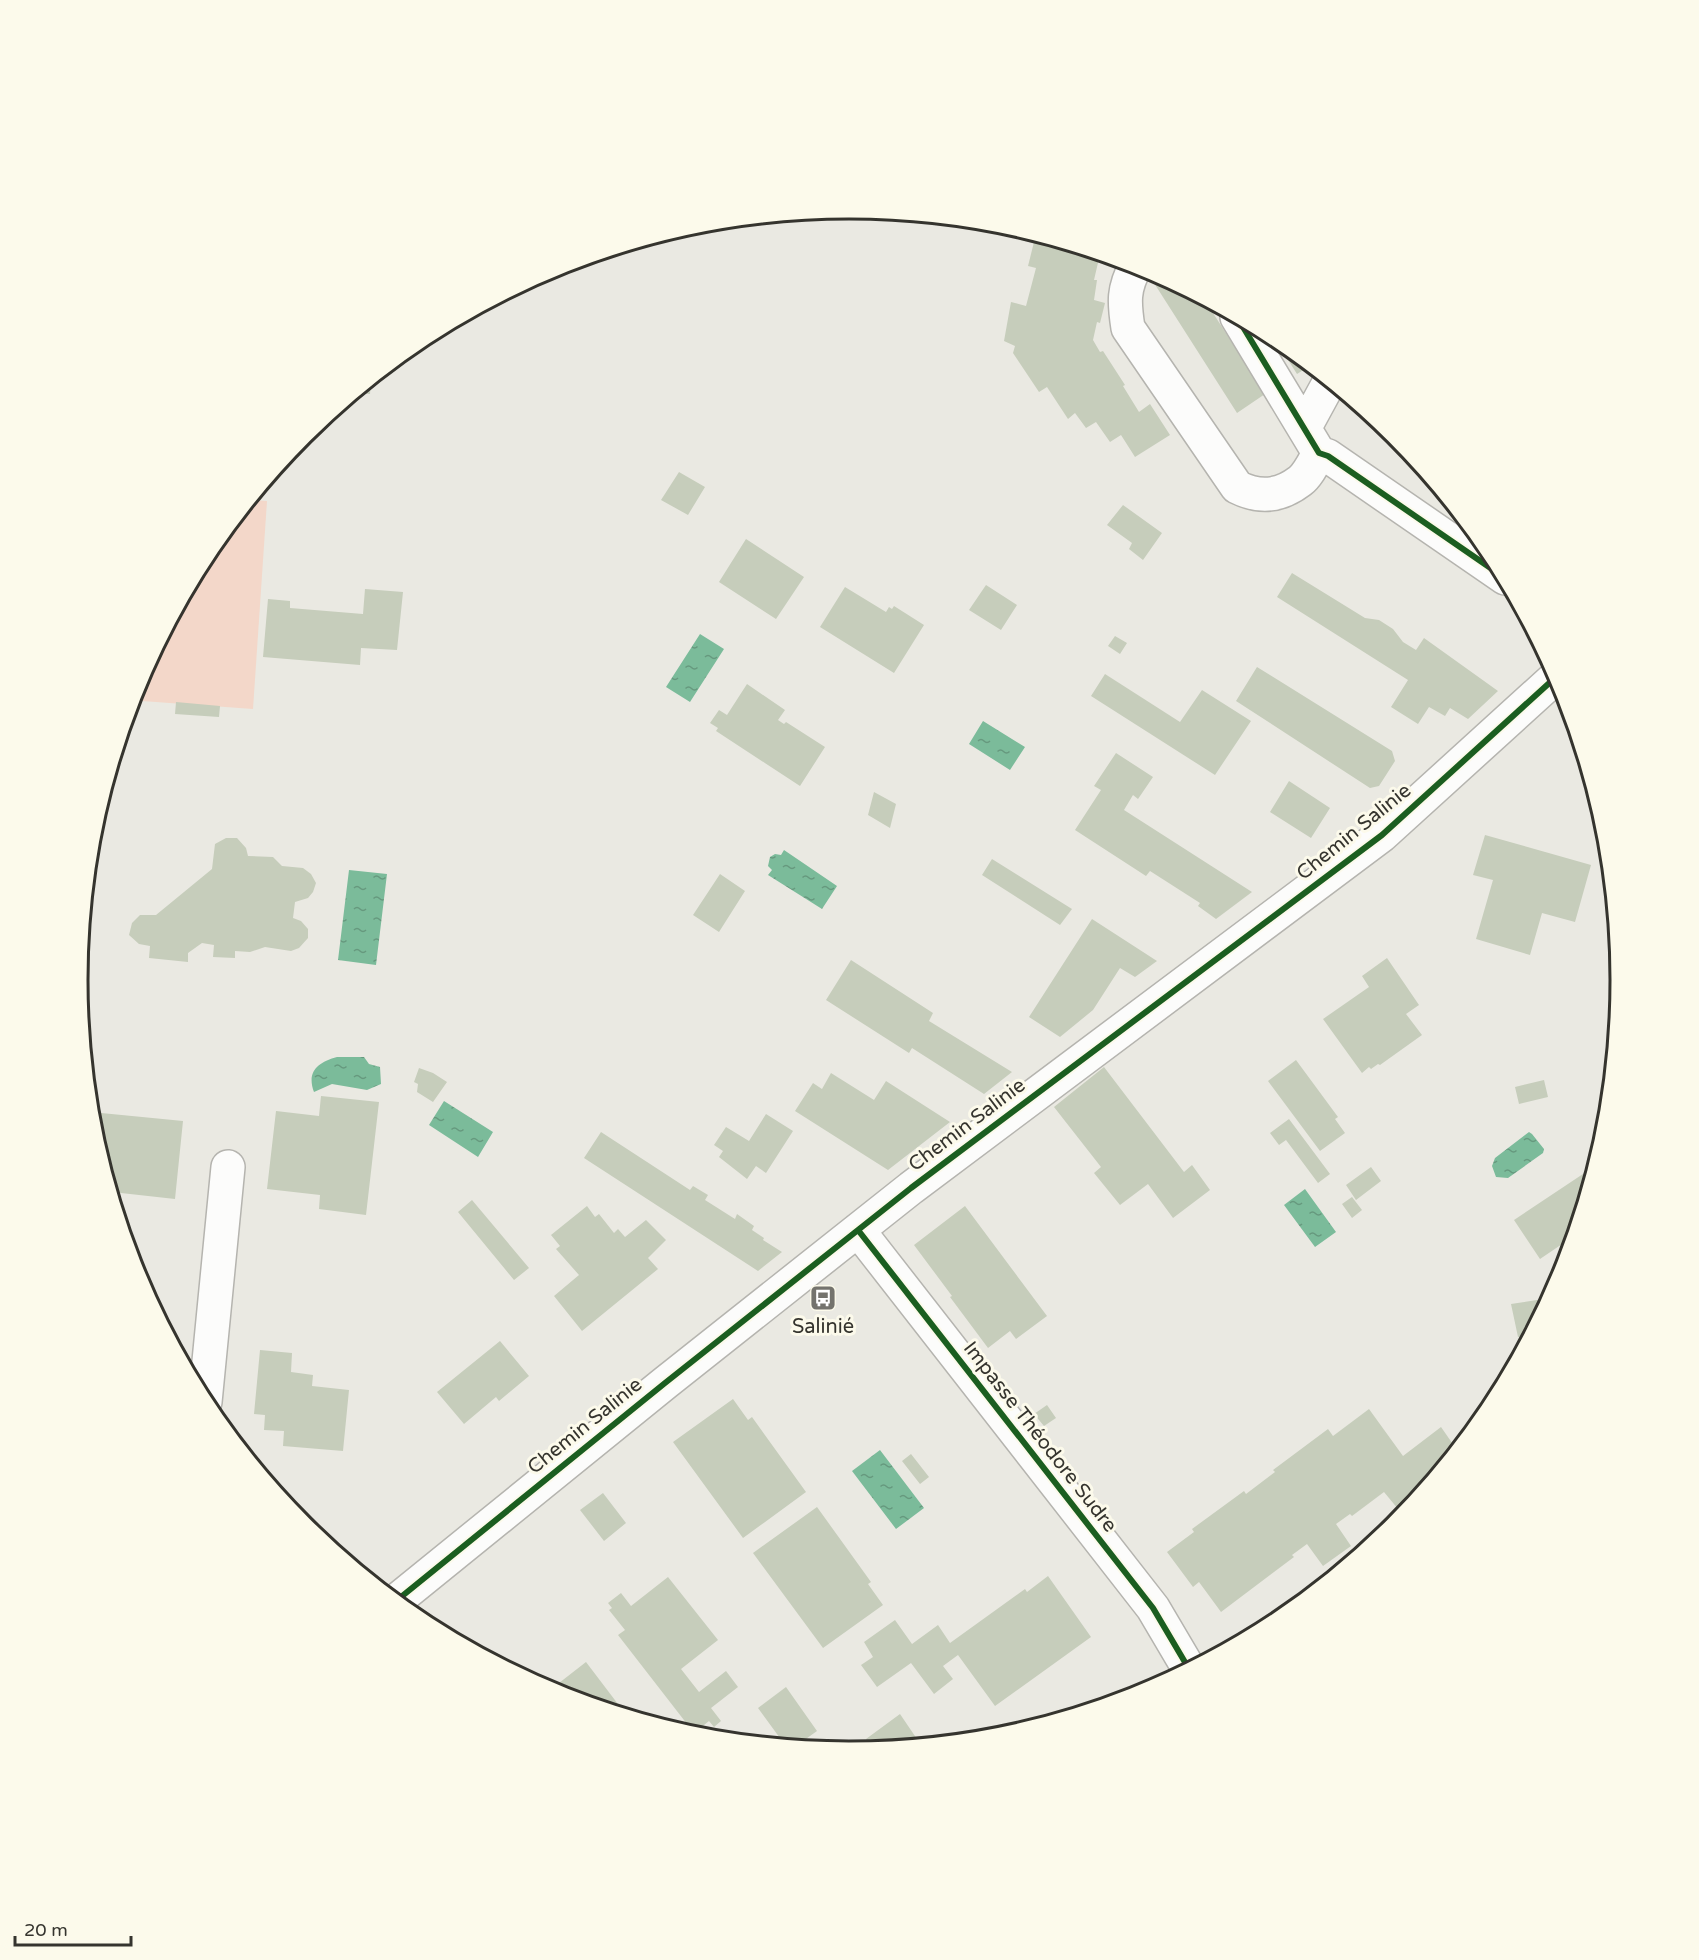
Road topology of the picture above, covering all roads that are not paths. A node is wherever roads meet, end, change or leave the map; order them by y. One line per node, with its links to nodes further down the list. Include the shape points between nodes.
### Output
1 (1131, 273): 4 (street, via 1124,304 1128,328 1237,487 1251,494 1275,494 1301,480)
2 (1245, 330): 4 (street)
3 (1328, 388): 4 (street)
4 (1312, 440): 5 (street, via 1328,456)
5 (1488, 566)
6 (1550, 682): 8 (street, Chemin Salinie, via 1382,835)
7 (228, 1167): 9 (street)
8 (858, 1230): 10 (street, Chemin Salinie); 11 (street, Impasse Théodore Sudre, via 1153,1608)
9 (207, 1386)
10 (403, 1596)
11 (1186, 1663)

